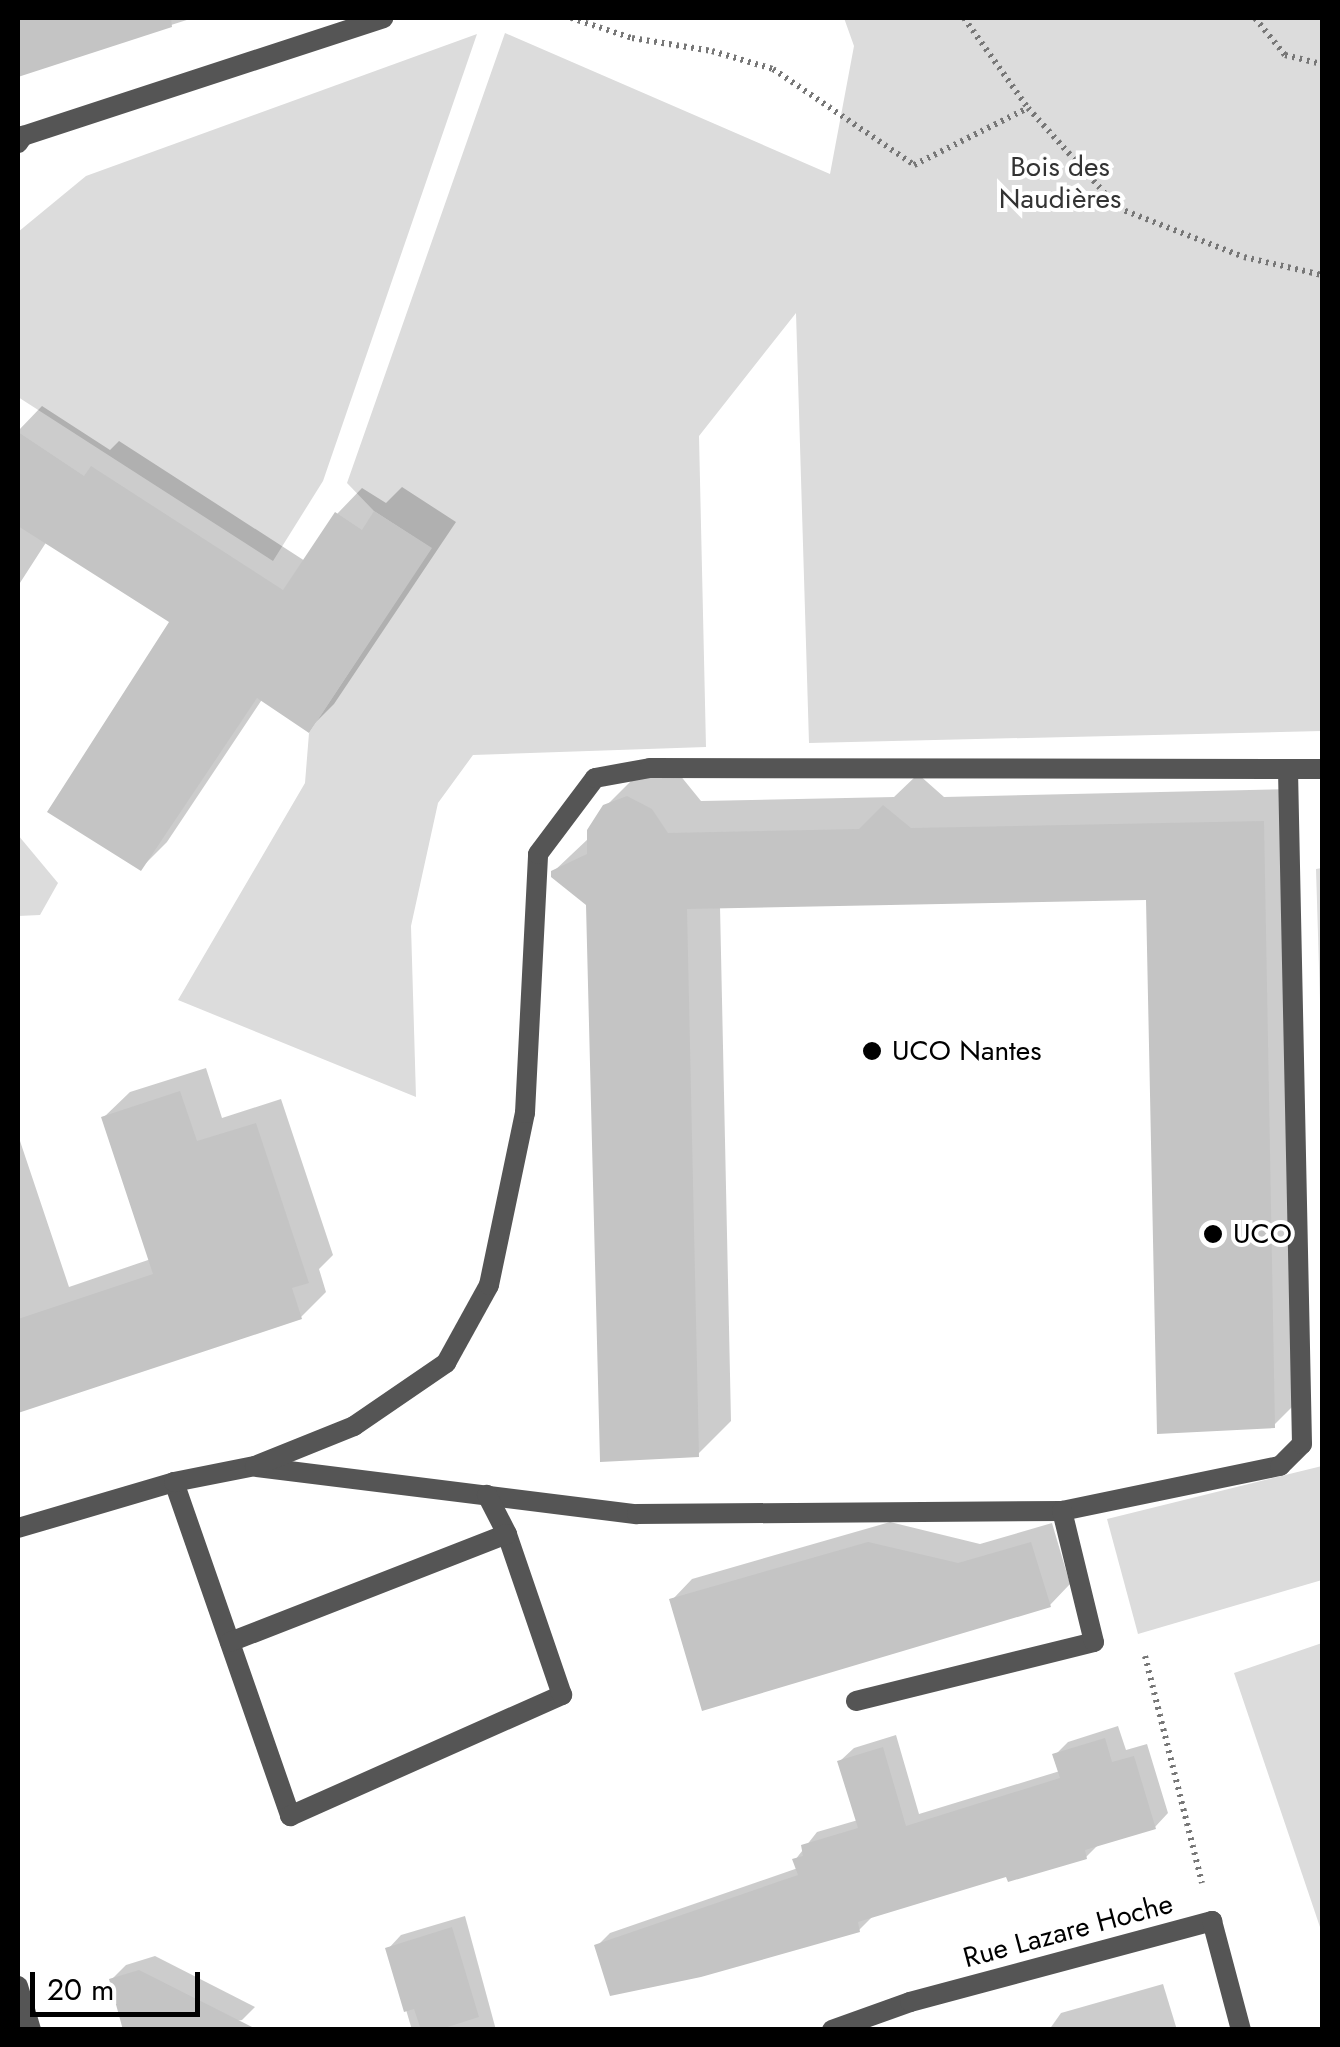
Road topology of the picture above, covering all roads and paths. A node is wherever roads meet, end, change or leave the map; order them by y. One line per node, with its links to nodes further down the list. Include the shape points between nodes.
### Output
1 (383, 18): 7 (street, via 23,136)
2 (571, 18): 6 (path, via 773,69 914,165)
3 (964, 18): 6 (path)
4 (1255, 18): 5 (path, via 1285,54)
5 (1322, 64)
6 (1028, 108): 8 (path, via 1118,208 1244,257)
7 (18, 143)
8 (1322, 276)
9 (1288, 769): 10 (street); 11 (street, via 650,768 595,778 538,854 525,1113 489,1285 446,1363 354,1426); 14 (street, via 1302,1444 1280,1466)
10 (1322, 769)
11 (255, 1466): 12 (street); 13 (street)
12 (174, 1482): 15 (street); 17 (street)
13 (487, 1495): 14 (street, via 637,1514); 16 (street)
14 (1062, 1511): 19 (street, via 1094,1642)
15 (18, 1528)
16 (507, 1534): 17 (street); 17 (street, via 562,1695 290,1816)
17 (230, 1642)
18 (1145, 1656): 20 (path)
19 (856, 1701)
20 (1212, 1921): 23 (street, Rue Lazare Hoche, via 910,2002); 24 (street, Rue Lazare Hoche)
21 (18, 1986): 22 (street)
22 (31, 2030)
23 (832, 2030)
24 (1241, 2030)

